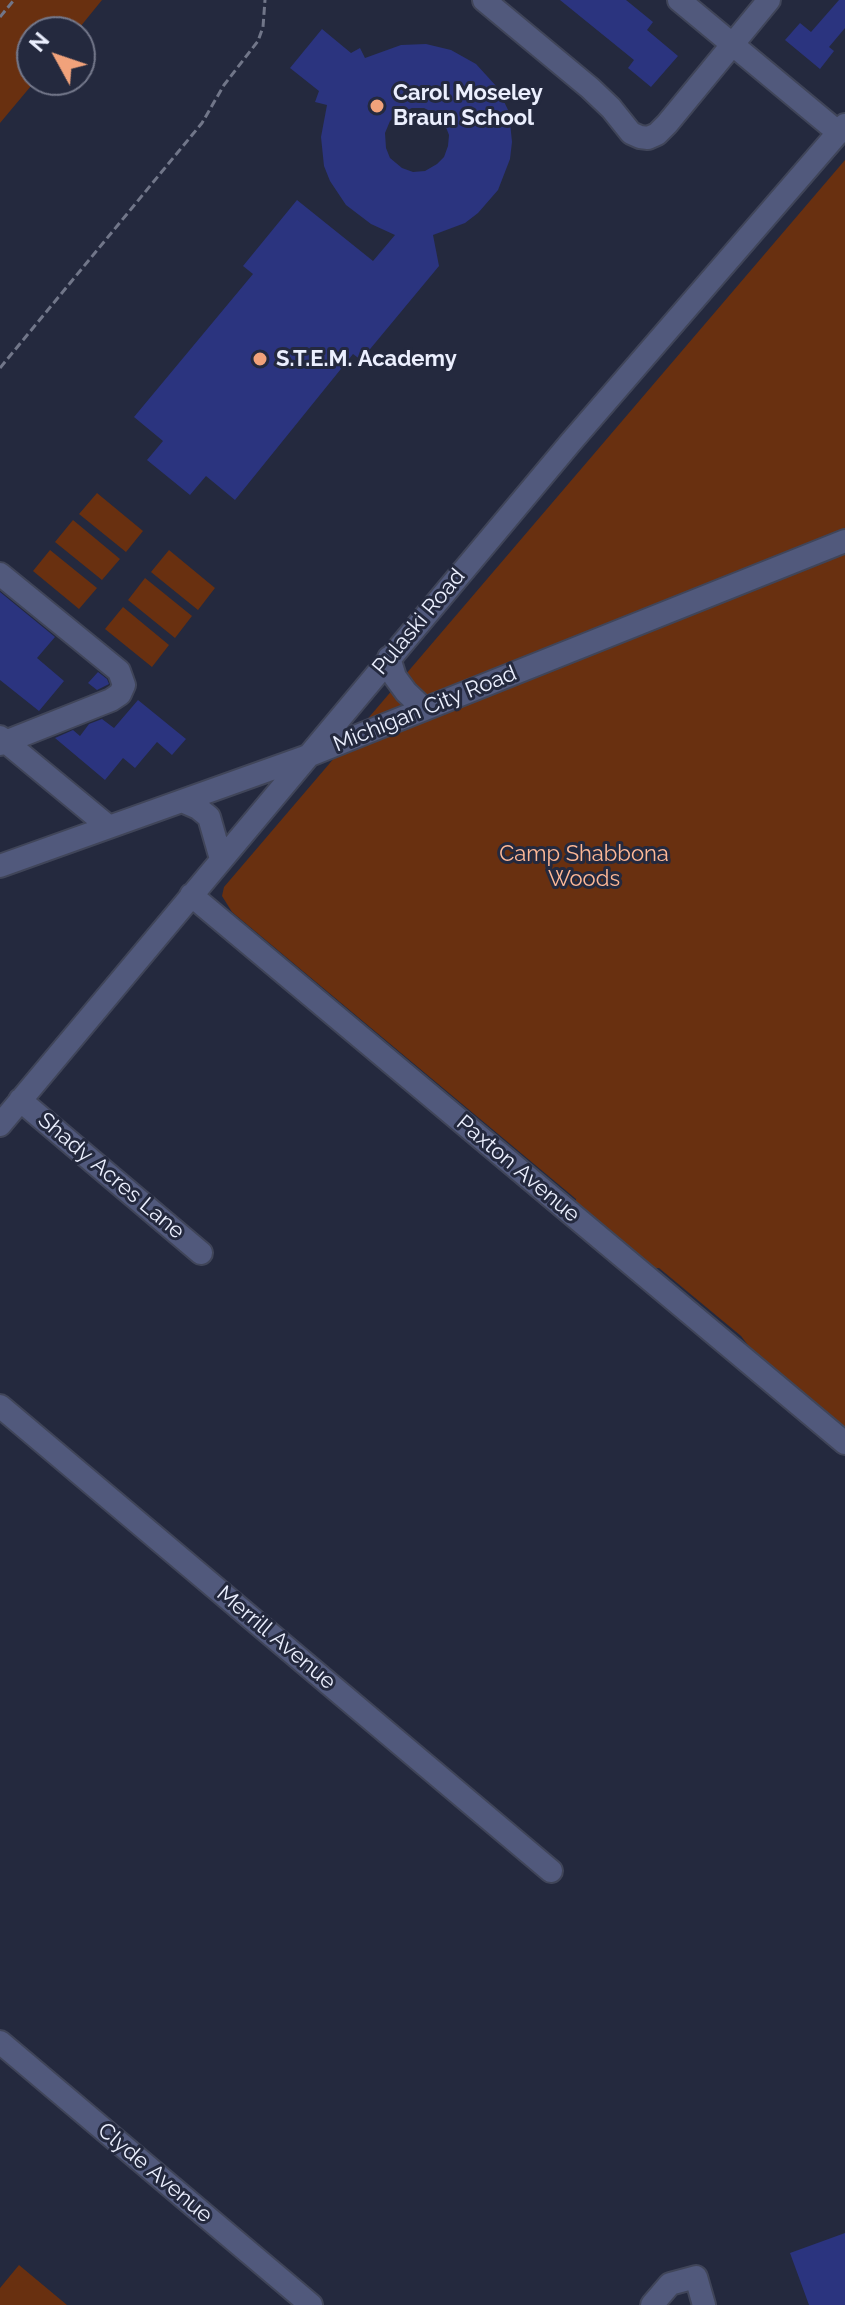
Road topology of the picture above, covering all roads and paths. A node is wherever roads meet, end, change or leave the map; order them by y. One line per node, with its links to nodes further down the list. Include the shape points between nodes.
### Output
1 (14, 0): 6 (path)
2 (265, 0): 9 (path, via 258,41 195,133)
3 (484, 0): 7 (street, via 640,137 657,134 667,124)
4 (679, 0): 7 (street)
5 (769, 0): 7 (street)
6 (0, 17)
7 (732, 44): 8 (street)
8 (842, 129): 12 (street, Pulaski Road)
9 (0, 368)
10 (845, 541): 13 (street, Michigan City Road)
11 (0, 574): 14 (street, via 119,671 124,685 111,700)
12 (389, 658): 13 (street, via 395,677); 15 (street, Pulaski Road)
13 (424, 709): 15 (street, Michigan City Road)
14 (2, 741): 17 (street)
15 (305, 757): 16 (street, Michigan City Road); 18 (street, Pulaski Road)
16 (182, 801): 17 (street, Michigan City Road); 18 (street, via 209,817)
17 (109, 827): 19 (street, Michigan City Road)
18 (221, 859): 20 (street, Pulaski Road)
19 (0, 866)
20 (191, 895): 21 (street, Pulaski Road); 25 (street, Paxton Avenue)
21 (20, 1100): 22 (street, Pulaski Road); 23 (street, Shady Acres Lane)
22 (0, 1125)
23 (201, 1253)
24 (0, 1406): 26 (street, Merrill Avenue)
25 (845, 1443)
26 (551, 1871)
27 (0, 2042): 28 (street, Clyde Avenue)
28 (311, 2305)
29 (652, 2305): 30 (street, via 670,2284 696,2277)
30 (704, 2305)

